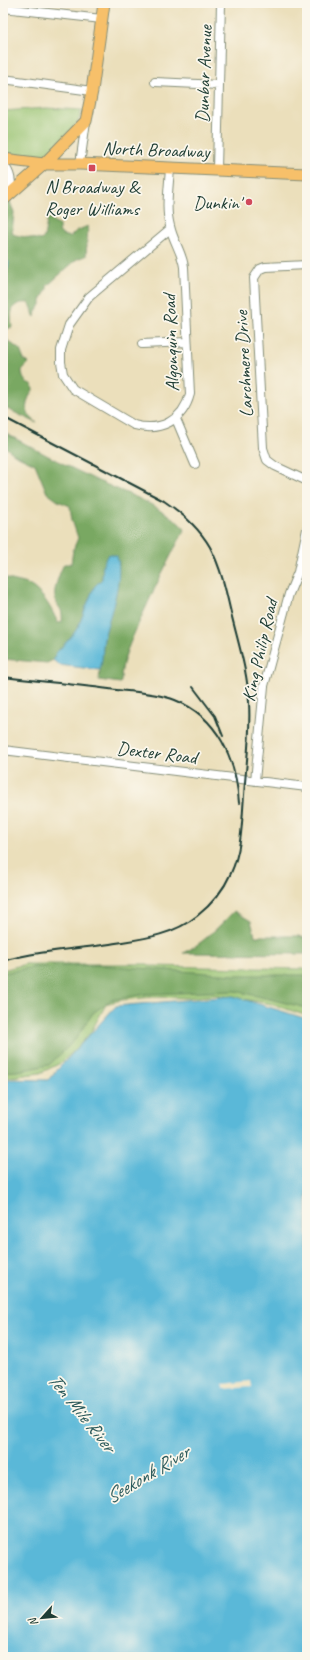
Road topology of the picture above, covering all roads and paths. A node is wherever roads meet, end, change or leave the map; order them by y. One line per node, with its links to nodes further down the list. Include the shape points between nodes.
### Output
1 (104, 3): 4 (main road)
2 (222, 3): 7 (street, Dunbar Avenue)
3 (3, 8): 4 (street)
4 (102, 19): 8 (main road)
5 (3, 79): 8 (street)
6 (156, 82): 7 (street)
7 (219, 85): 15 (street, Dunbar Avenue)
8 (92, 91): 9 (main road)
9 (86, 121): 12 (main road); 13 (street)
10 (3, 159): 12 (main road, North Broadway)
11 (3, 164): 17 (street, via 12,183)
12 (44, 164): 13 (main road, North Broadway); 17 (main road)
13 (80, 164): 14 (main road, North Broadway)
14 (170, 168): 15 (main road, North Broadway); 18 (street, Algonquin Road)
15 (217, 169): 16 (main road, North Broadway)
16 (307, 174)
17 (7, 197)
18 (170, 229): 20 (street, Algonquin Road, via 183,259); 22 (street, Algonquin Road, via 88,297 70,325 61,350 61,362 63,374 73,389 134,425 143,428 153,427)
19 (307, 266): 24 (street, Larchmere Drive, via 265,267 260,269 254,278 263,448 267,460 275,466)
20 (187, 342): 21 (street); 22 (street, Algonquin Road, via 190,394)
21 (142, 344)
22 (176, 419): 23 (street)
23 (195, 464)
24 (307, 481)
25 (307, 529): 27 (street, King Philip Road, via 298,572 289,594 264,686)
26 (3, 750): 27 (street, Dexter Road)
27 (255, 781): 28 (street, Dexter Road)
28 (307, 787)

